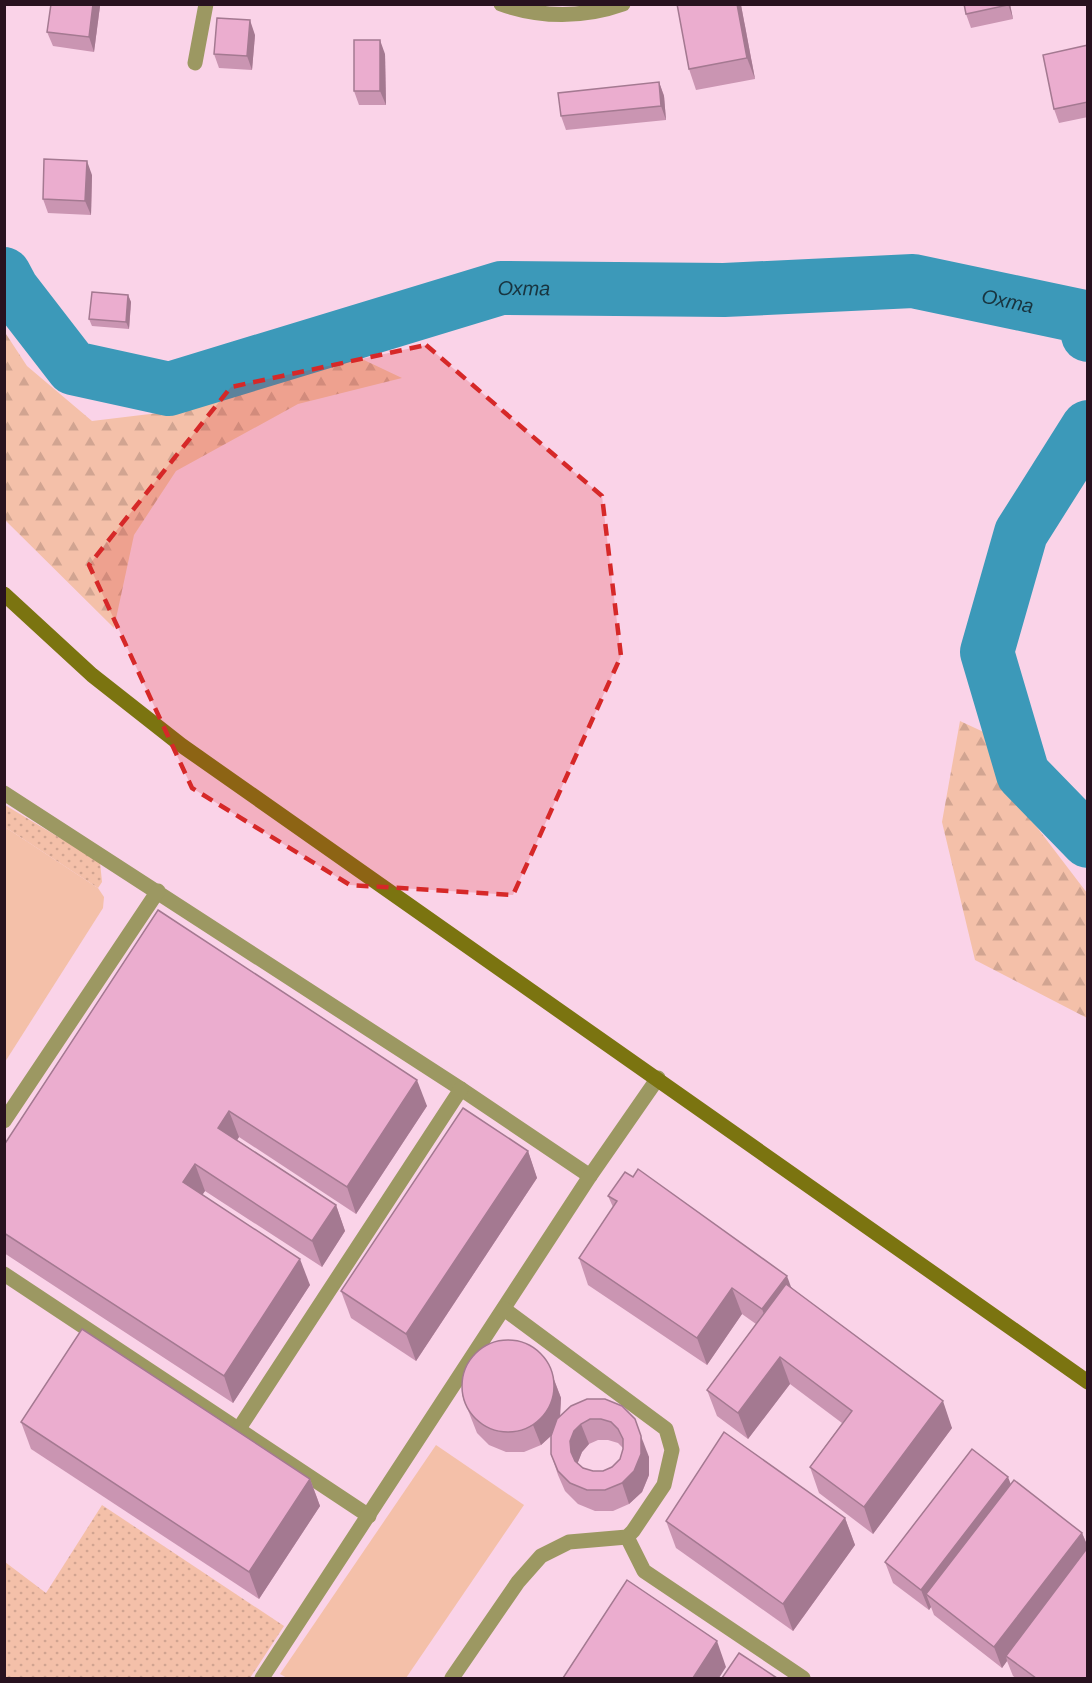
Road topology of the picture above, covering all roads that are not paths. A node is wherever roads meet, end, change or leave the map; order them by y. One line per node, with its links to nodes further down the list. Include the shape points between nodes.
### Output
1 (206, 4): 4 (street)
2 (501, 4): 3 (street, via 520,11 561,16)
3 (623, 4)
4 (195, 63)
5 (4, 594): 8 (main road, via 92,675 181,745)
6 (4, 793): 7 (street)
7 (158, 891): 9 (street); 10 (street)
8 (658, 1078): 11 (street); 14 (main road)
9 (461, 1089): 11 (street); 15 (street)
10 (4, 1121)
11 (590, 1176): 13 (street)
12 (4, 1274): 15 (street)
13 (504, 1309): 16 (street); 17 (street, via 666,1429 672,1450 664,1485)
14 (1088, 1382)
15 (238, 1430): 16 (street)
16 (369, 1516): 18 (street)
17 (627, 1537): 19 (street, via 568,1542 541,1556 518,1582); 20 (street, via 644,1571)
18 (262, 1678)
19 (452, 1678)
20 (803, 1678)

